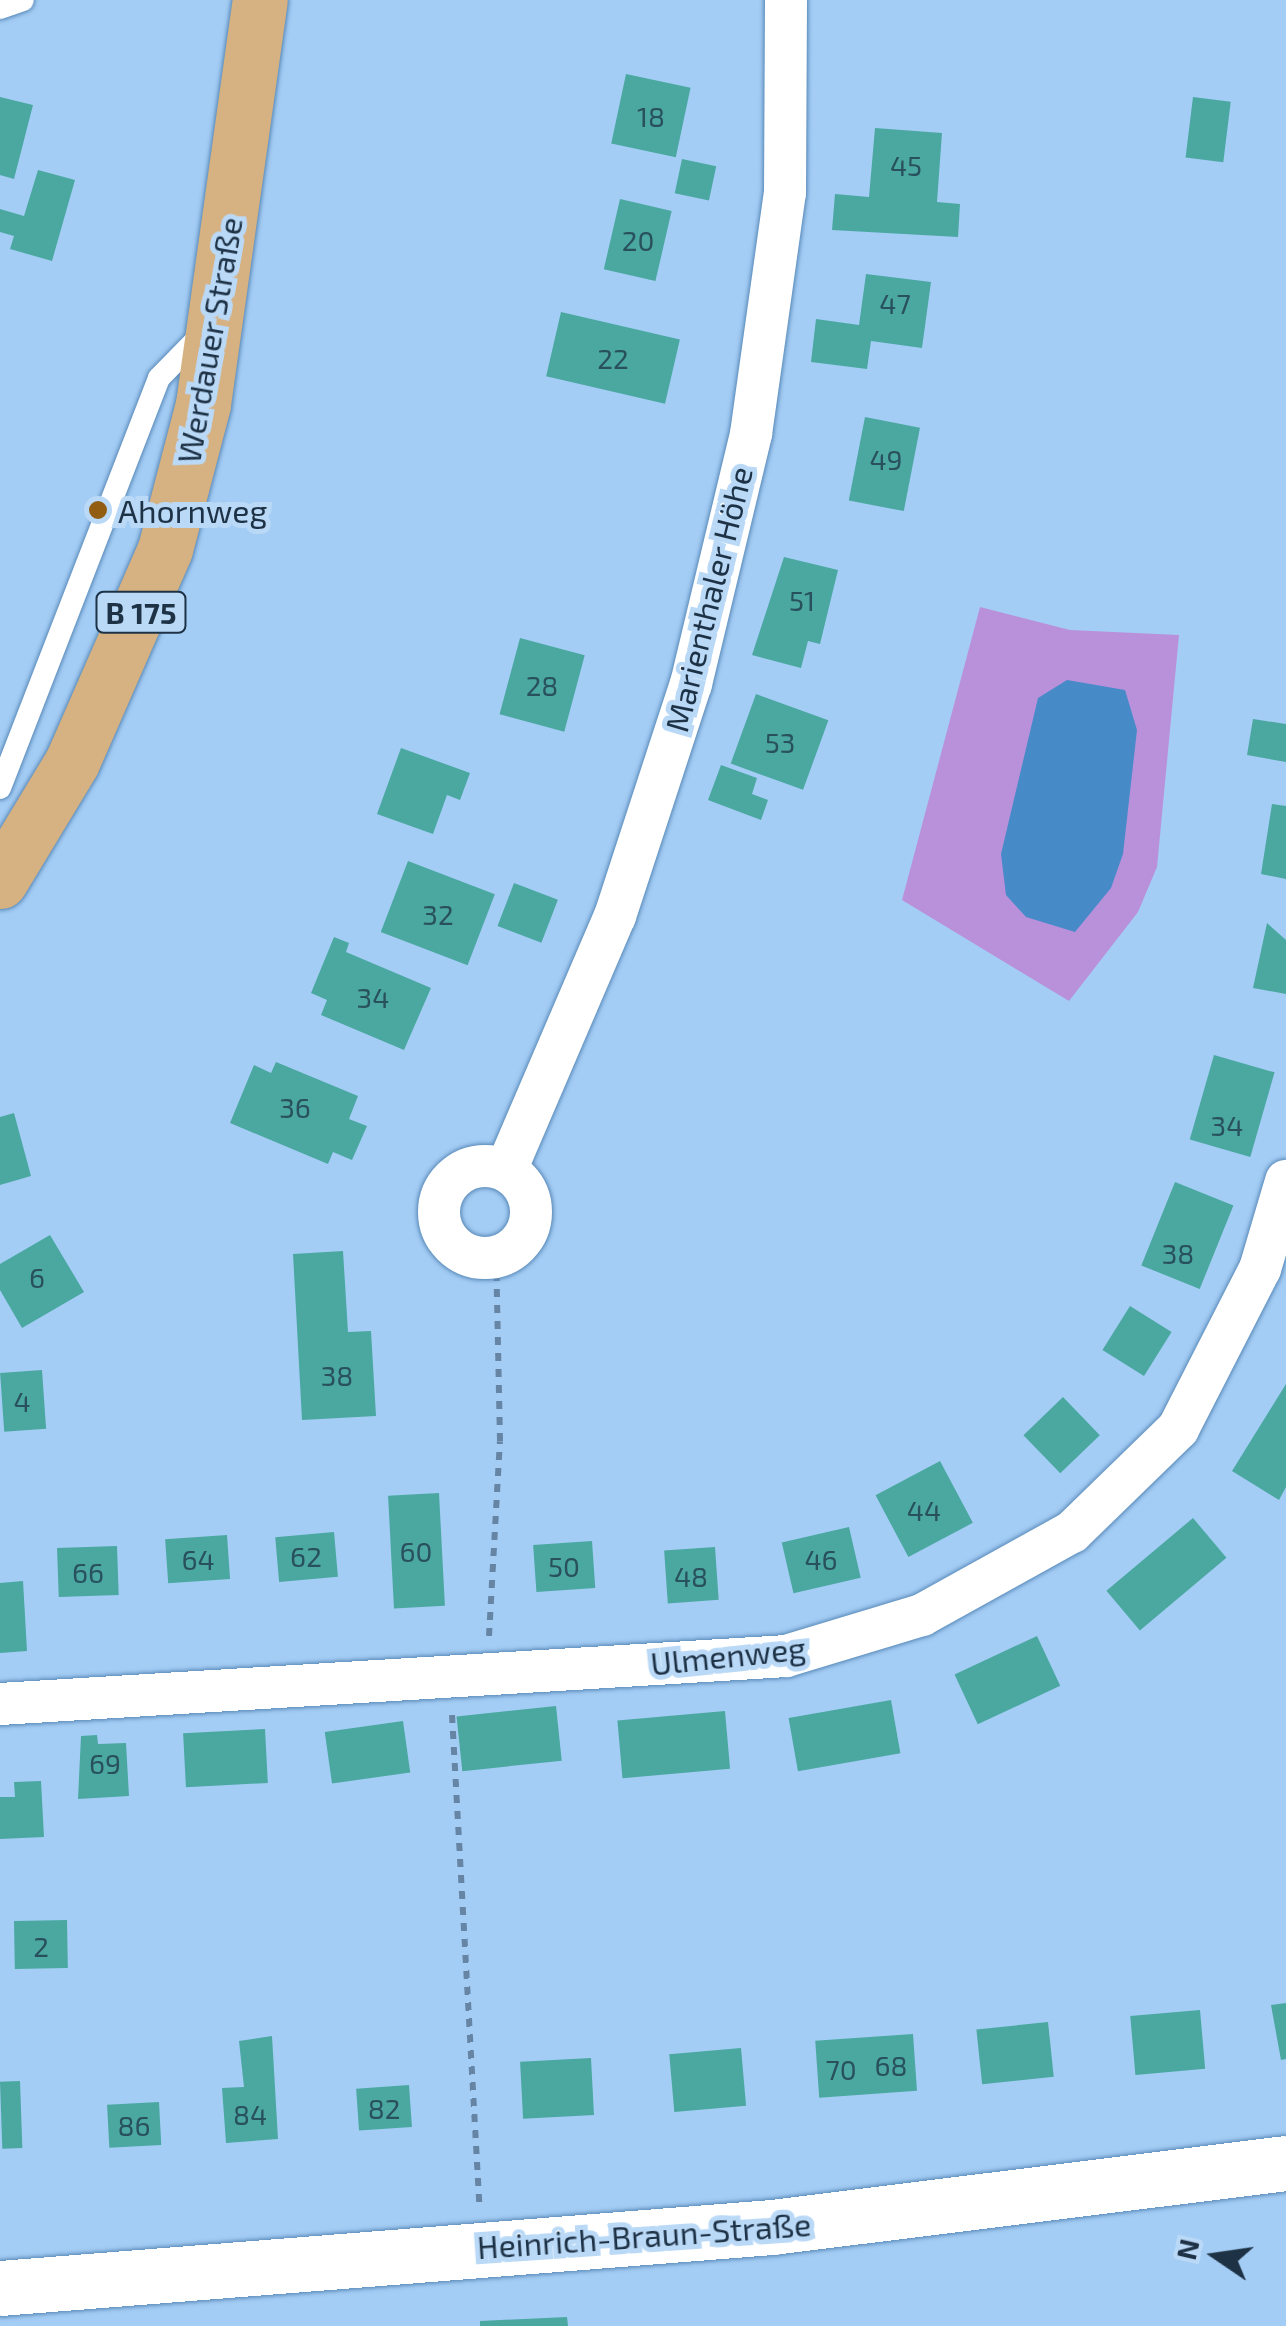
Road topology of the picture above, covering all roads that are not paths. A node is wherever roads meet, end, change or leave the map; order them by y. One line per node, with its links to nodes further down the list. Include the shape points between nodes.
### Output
1 (22, 0): 4 (lane)
2 (260, 0): 5 (main road, Werdauer Straße / B 175)
3 (786, 0): 8 (street, Marienthaler Höhe, via 786,193 750,434 714,588 615,916)
4 (0, 8)
5 (217, 318): 6 (lane, via 159,378); 7 (main road, Werdauer Straße / B 175, via 203,404 144,605 72,762)
6 (0, 788)
7 (0, 880)
8 (506, 1170): 8 (street, via 528,1193 530,1225 496,1257 451,1244 438,1214 460,1173)
9 (1286, 1181): 10 (street, Ulmenweg, via 1260,1269 1178,1428 1072,1532 922,1616 786,1656)
10 (0, 1704)
11 (1286, 2163): 12 (street, Heinrich-Braun-Straße, via 1030,2200)
12 (0, 2288)

